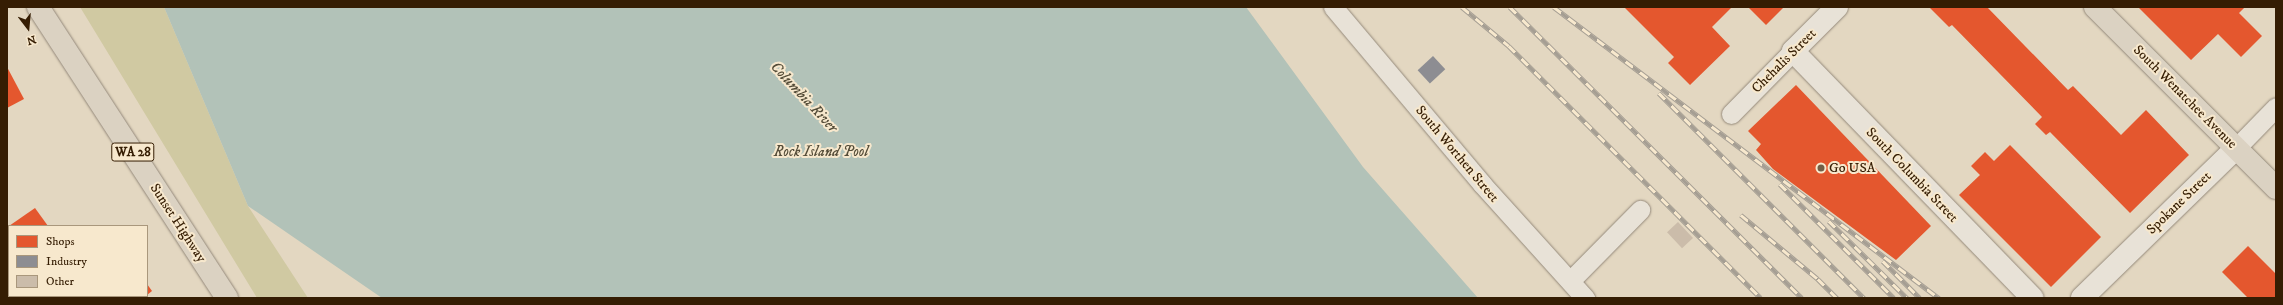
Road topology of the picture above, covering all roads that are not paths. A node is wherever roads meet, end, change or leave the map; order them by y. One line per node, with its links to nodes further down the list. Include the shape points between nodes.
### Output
1 (38, 7): 12 (main road, Sunset Highway / WA 28)
2 (1333, 7): 11 (street, South Worthen Street, via 1482,184)
3 (1837, 7): 5 (street, Chehalis Street)
4 (2095, 7): 8 (main road, South Wenatchee Avenue)
5 (1793, 52): 7 (street, Chehalis Street); 14 (street, South Columbia Street)
6 (2276, 107): 8 (street, Spokane Street)
7 (1731, 114)
8 (2236, 148): 9 (main road, South Wenatchee Avenue); 15 (street, Spokane Street)
9 (2276, 188)
10 (1640, 210): 11 (street)
11 (1570, 281): 13 (street, South Worthen Street)
12 (227, 298)
13 (1585, 298)
14 (2032, 298)
15 (2082, 298)

